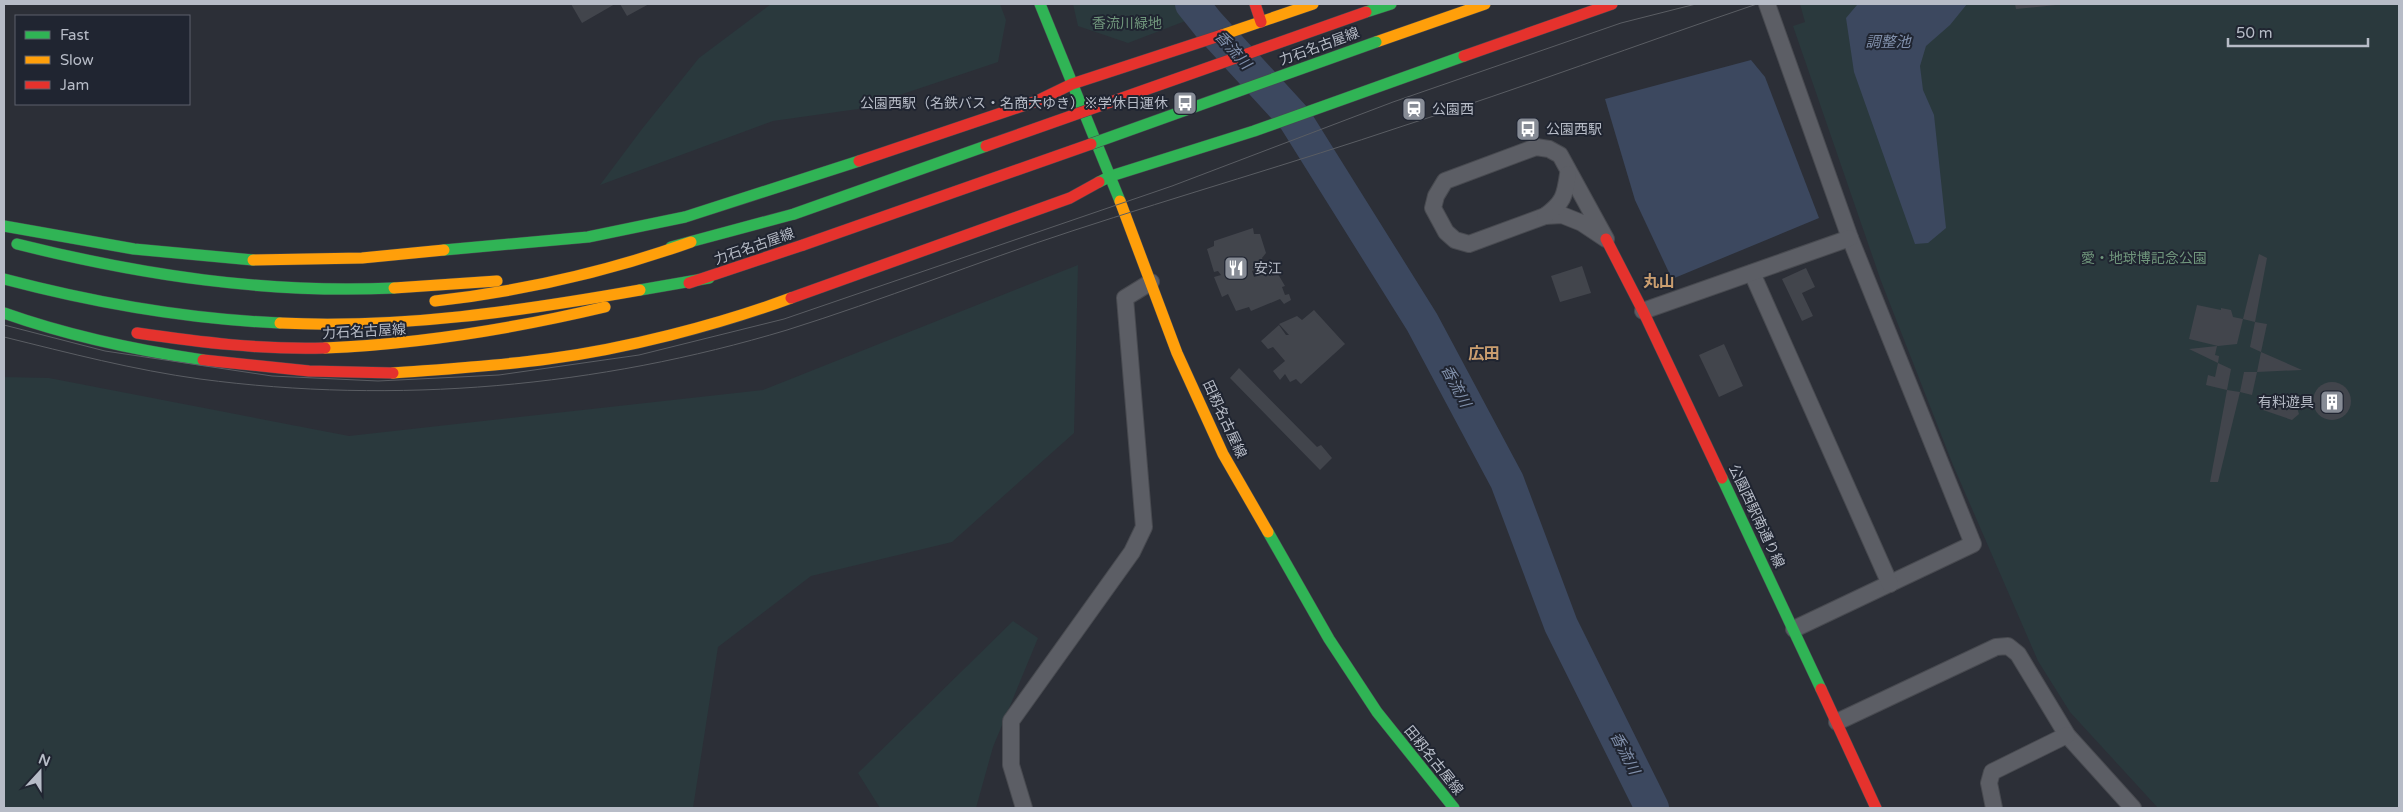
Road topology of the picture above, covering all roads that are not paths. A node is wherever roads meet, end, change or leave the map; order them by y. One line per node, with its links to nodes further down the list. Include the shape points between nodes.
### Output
1 (1040, 4): 9 (main road, 田籾名古屋線)
2 (1255, 4): 8 (main road)
3 (1313, 4): 8 (main road)
4 (1390, 4): 17 (main road, 力石名古屋線, bridge, via 794,214)
5 (1485, 4): 19 (main road, 力石名古屋線, bridge)
6 (1612, 4): 11 (main road, via 1267,126)
7 (1767, 4): 14 (street)
8 (1261, 22): 9 (main road)
9 (1072, 84): 11 (main road, 田籾名古屋線); 13 (main road, via 1037,101 685,217 588,237 362,258 270,261 134,249)
10 (1568, 174): 12 (street, via 1566,193 1559,206); 12 (street, via 1560,155 1550,149 1536,147 1445,181 1433,208 1446,232 1455,240 1469,244); 15 (street)
11 (1111, 176): 21 (main road, 田籾名古屋線); 25 (main road, via 1070,198 734,317 604,349 506,365 385,373 269,368 126,348 53,330)
12 (1545, 216): 15 (street, via 1562,215 1582,223)
13 (4, 226)
14 (1850, 238): 18 (street); 28 (street, via 1973,544)
15 (1606, 239): 24 (main road, 公園西駅南通り線)
16 (4, 240): 17 (main road, 力石名古屋線, via 150,273 312,290 511,280 611,262)
17 (691, 242): 23 (main road, via 570,280)
18 (1752, 273): 24 (street); 28 (street)
19 (709, 278): 20 (main road, via 476,316 340,325 244,322 155,313 79,299); 27 (main road, 力石名古屋線, via 554,320 397,346 260,347)
20 (4, 279)
21 (1151, 282): 32 (street, via 1125,298 1144,527 1132,552 1011,721 1011,764); 33 (main road, 田籾名古屋線, via 1177,353 1223,454 1299,589 1377,712)
22 (4, 302): 26 (main road)
23 (427, 302)
24 (1643, 311): 29 (main road, 公園西駅南通り線)
25 (4, 313)
26 (56, 317)
27 (129, 332)
28 (1890, 584): 29 (street)
29 (1794, 629): 30 (main road, 公園西駅南通り線)
30 (1837, 722): 31 (street, via 1996,647 2008,646 2018,654); 34 (main road, 公園西駅南通り線)
31 (2067, 735): 35 (street, via 1992,772 1989,783); 36 (street)
32 (1024, 808)
33 (1454, 808)
34 (1876, 808)
35 (1994, 808)
36 (2133, 808)

